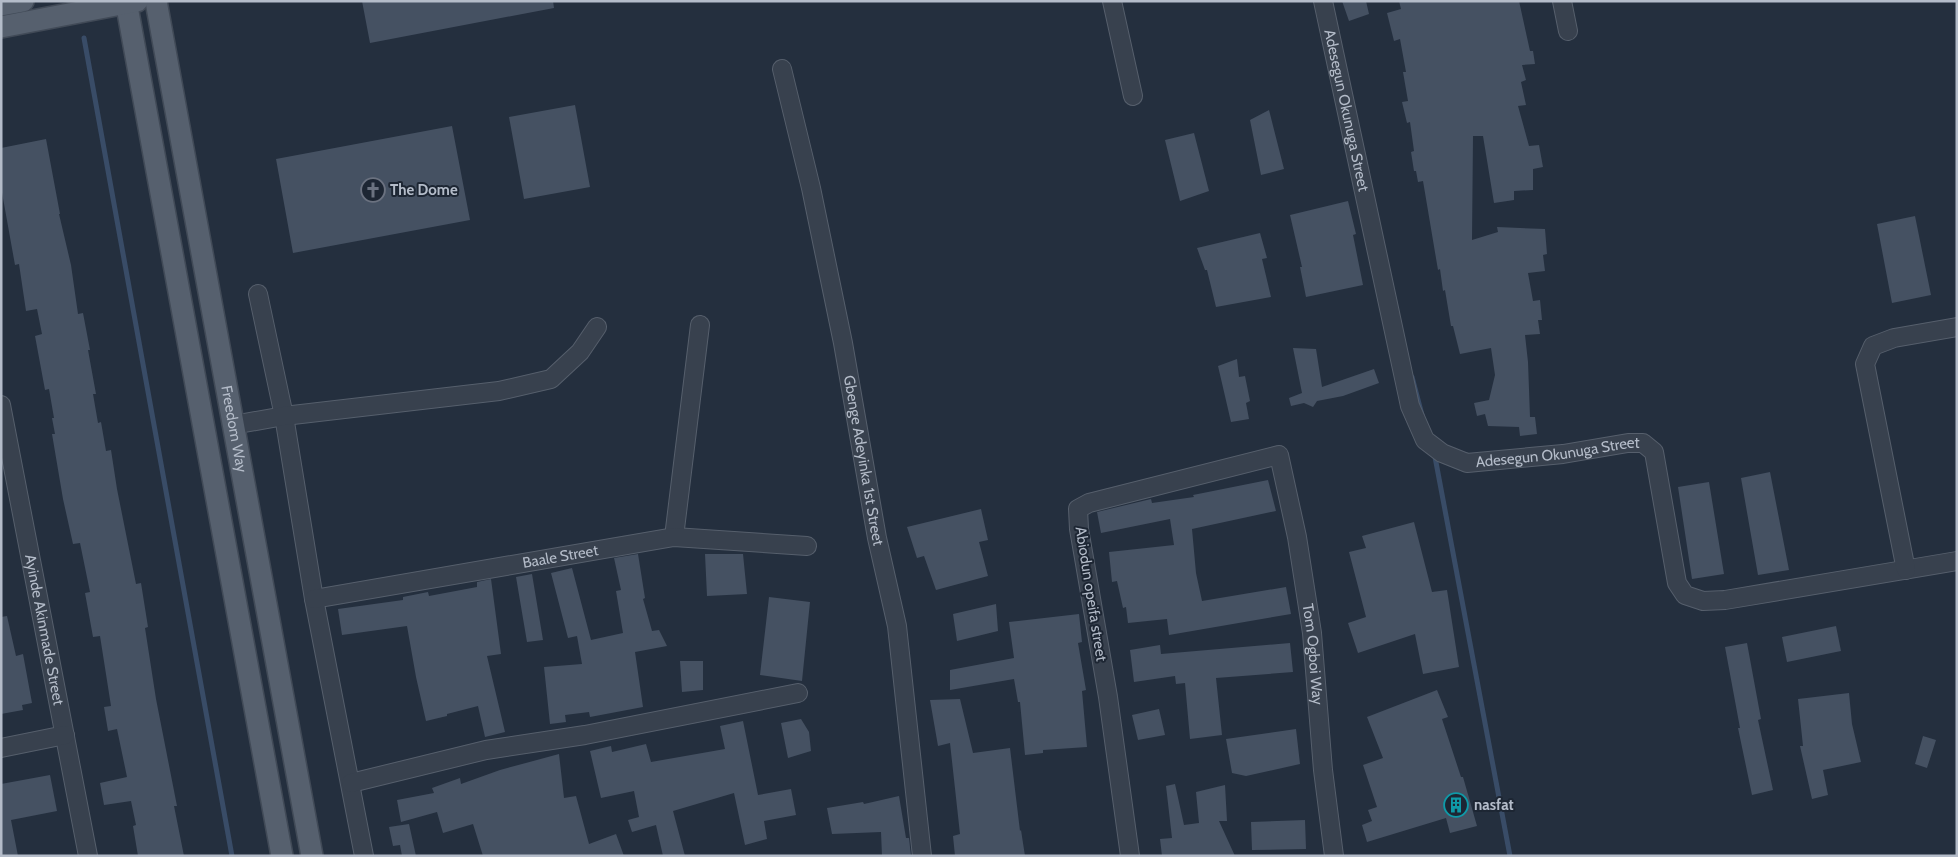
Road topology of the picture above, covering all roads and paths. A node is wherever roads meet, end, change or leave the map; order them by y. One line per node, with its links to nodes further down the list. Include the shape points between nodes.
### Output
1 (23, 1): 7 (main road)
2 (156, 1): 18 (main road, Freedom Way)
3 (1112, 1): 11 (street)
4 (1323, 1): 23 (street, Adesegun Okunuga Street, via 1410,406 1426,440 1442,454 1467,463 1643,443 1654,452 1677,583 1685,595 1703,601)
5 (1562, 1): 9 (street)
6 (130, 2): 8 (main road); 30 (main road, Freedom Way)
7 (1, 6)
8 (1, 27)
9 (1568, 31)
10 (782, 70): 33 (street, Gbenge Adeyinka 1st Street, via 811,188 843,343 877,538 897,626)
11 (1133, 96)
12 (258, 294): 17 (street)
13 (700, 325): 20 (street)
14 (598, 327): 17 (street, via 580,352 551,379 500,391)
15 (1957, 327): 23 (street, via 1894,338 1873,346 1866,364)
16 (1, 404): 26 (street, Ayinde Akinmade Street)
17 (284, 416): 18 (street); 24 (street)
18 (233, 425): 31 (main road, Freedom Way)
19 (1279, 455): 34 (street, Abiodun opeifa street, via 1089,503 1078,509); 35 (street, Tom Ogboi Way, via 1297,537 1312,633 1323,770)
20 (674, 537): 21 (street, Baale Street); 24 (street, Baale Street)
21 (808, 546)
22 (1957, 561): 23 (street, Adesegun Okunuga Street)
23 (1906, 570)
24 (314, 599): 28 (street)
25 (798, 693): 28 (street, via 585,735 486,750)
26 (65, 736): 27 (street); 29 (street, Ayinde Akinmade Street)
27 (1, 748)
28 (351, 783): 32 (street)
29 (88, 856)
30 (282, 856)
31 (312, 856)
32 (364, 856)
33 (922, 856)
34 (1130, 856)
35 (1334, 856)

